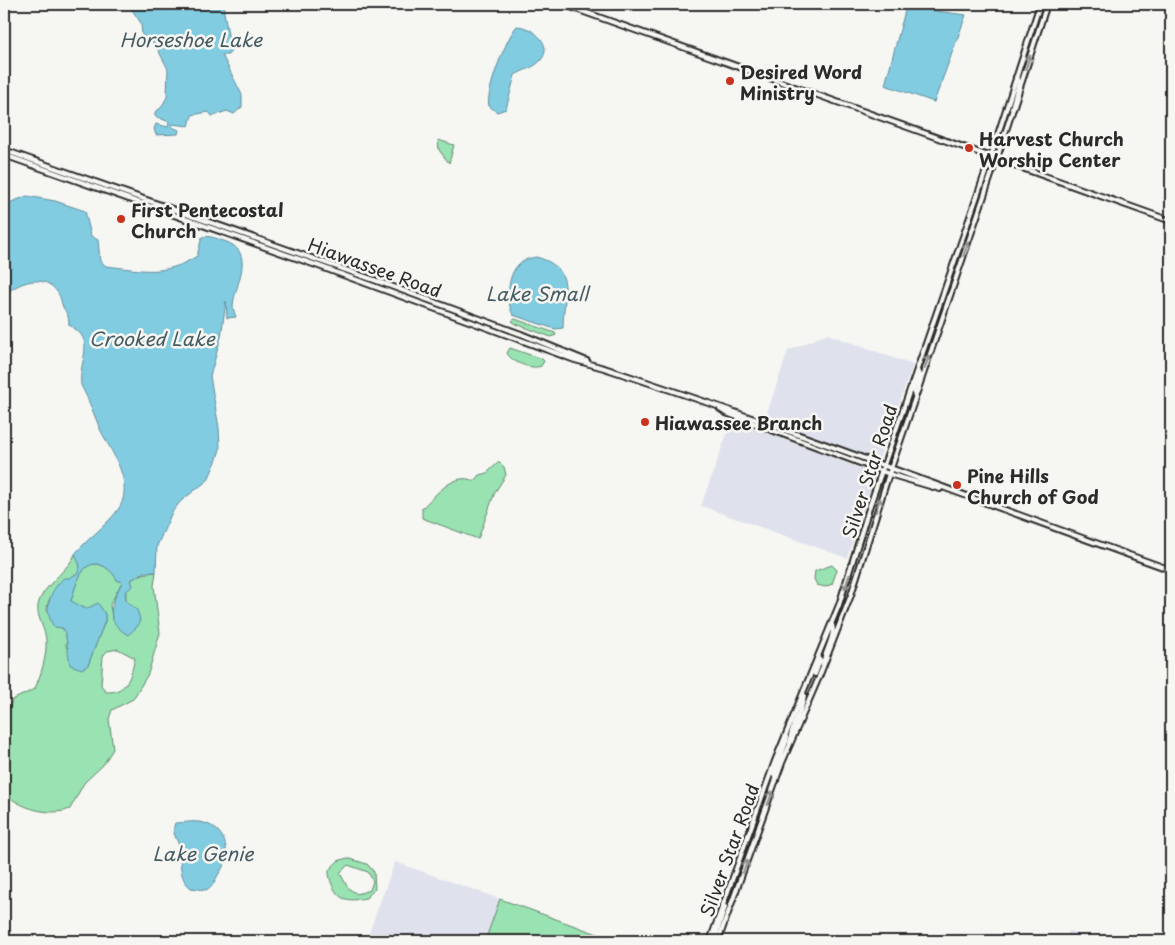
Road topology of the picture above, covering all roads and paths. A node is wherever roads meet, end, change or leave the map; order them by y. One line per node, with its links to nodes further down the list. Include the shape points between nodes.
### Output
1 (562, 4): 8 (main road)
2 (1040, 4): 4 (main road, Silver Star Road)
3 (1047, 4): 5 (main road, Silver Star Road, one-way to 3)
4 (1016, 78): 5 (main road, via 1019,82); 8 (main road, Silver Star Road)
5 (1012, 113): 9 (main road, Silver Star Road)
6 (4, 150): 11 (main road, Hiawassee Road, via 377,281)
7 (4, 155): 11 (main road, Hiawassee Road)
8 (991, 156): 9 (main road); 12 (main road, Silver Star Road)
9 (997, 158): 10 (main road); 13 (main road, Silver Star Road, one-way to 9)
10 (1171, 221)
11 (593, 364): 14 (main road, Hiawassee Road)
12 (917, 370): 13 (main road, via 919,375 913,391); 15 (main road, Silver Star Road)
13 (916, 396): 16 (main road, Silver Star Road)
14 (718, 408): 15 (main road, Hiawassee Road); 17 (main road, Hiawassee Road)
15 (884, 466): 16 (main road, Hiawassee Road); 17 (main road, Silver Star Road)
16 (891, 468): 18 (main road, Silver Star Road); 19 (main road, Hiawassee Road)
17 (882, 471): 18 (main road, Hiawassee Road); 21 (main road, Silver Star Road, one-way to 21)
18 (889, 474): 19 (main road, Hiawassee Road); 23 (main road, Silver Star Road, one-way to 18, via 851,595)
19 (950, 491): 20 (main road, Hiawassee Road)
20 (1171, 570)
21 (832, 625): 22 (main road, Silver Star Road); 23 (main road, via 834,629 823,657)
22 (820, 655): 24 (main road, Silver Star Road); 25 (main road, via 820,665 810,687)
23 (823, 667): 25 (main road, Silver Star Road)
24 (804, 692): 26 (main road, Silver Star Road); 27 (main road, via 804,702 790,735)
25 (811, 695): 27 (main road, Silver Star Road)
26 (786, 734): 28 (main road, via 774,774); 29 (main road, Silver Star Road)
27 (790, 745): 28 (main road, Silver Star Road)
28 (776, 781): 30 (main road, Silver Star Road, one-way to 28)
29 (712, 941)
30 (718, 941)

